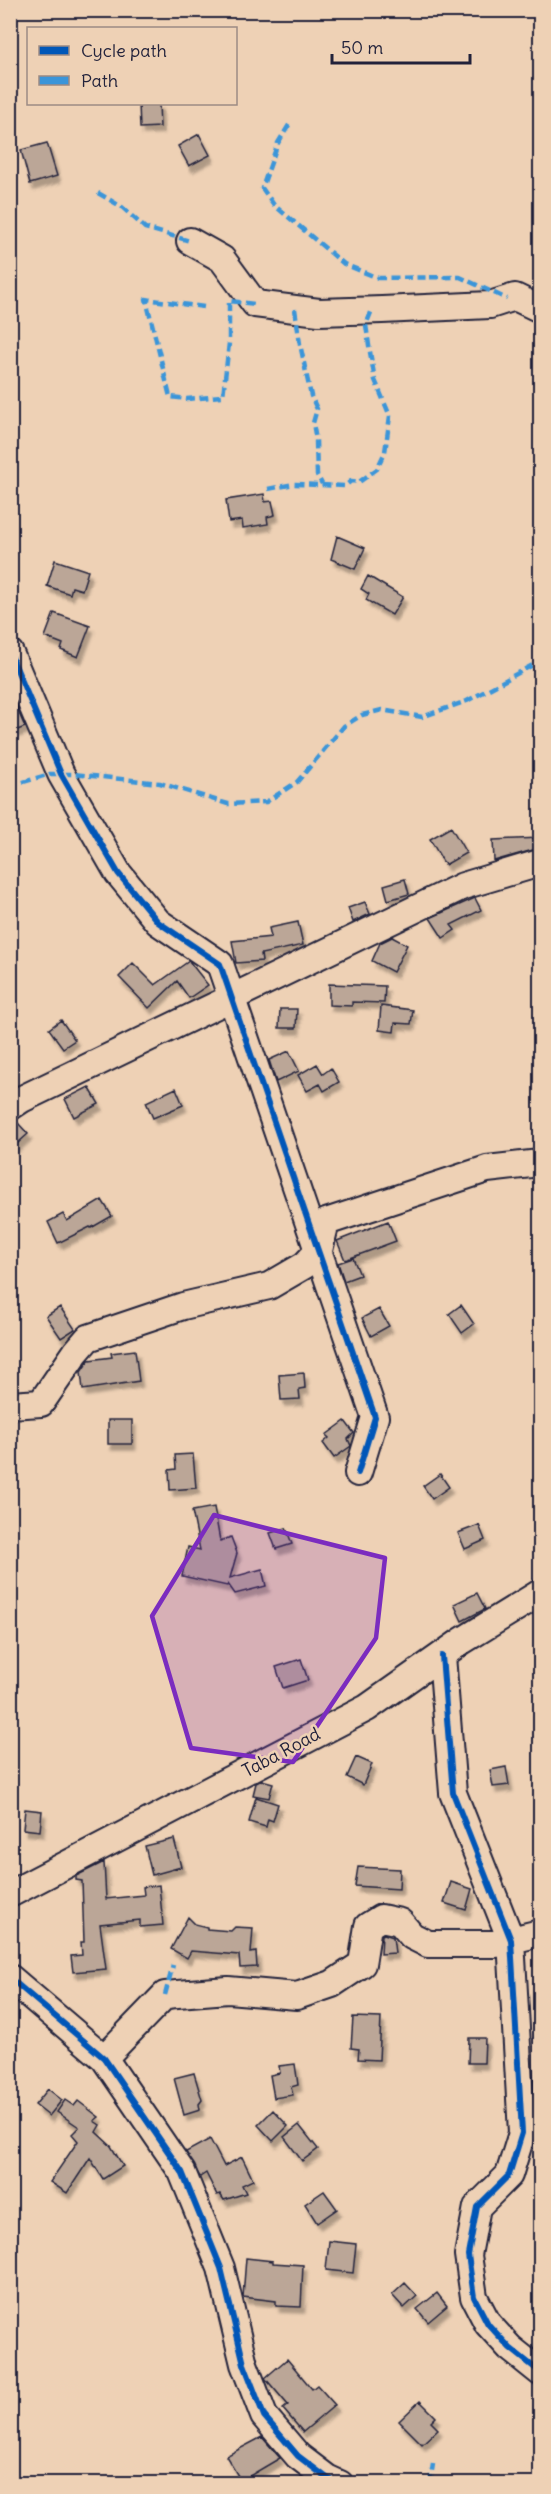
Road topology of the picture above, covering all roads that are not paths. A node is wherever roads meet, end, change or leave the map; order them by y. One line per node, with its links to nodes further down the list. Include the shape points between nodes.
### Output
1 (190, 241): 2 (street, via 222,259 255,304 319,312 490,305 515,297)
2 (540, 309)
3 (10, 652): 5 (street, via 61,774 118,873 158,922 220,964)
4 (540, 862): 5 (street, via 463,886)
5 (230, 997): 6 (street); 8 (street)
6 (10, 1107)
7 (540, 1163): 8 (street, via 487,1169 326,1222)
8 (319, 1251): 9 (street, via 305,1265 269,1286 183,1306 88,1338 41,1403); 10 (street, via 375,1417)
9 (10, 1405)
10 (358, 1473)
11 (540, 1593): 12 (street, Taba Road)
12 (442, 1656): 13 (street, Taba Road, via 366,1708); 15 (street, via 453,1794)
13 (10, 1894)
14 (540, 1933): 15 (street)
15 (511, 1940): 17 (street, via 495,1944 428,1944 412,1936 400,1923 381,1918 368,1926 362,1964 332,1984 297,1996 228,1990 165,1995); 18 (street, via 522,2133 510,2175 477,2207 468,2255 474,2297 488,2324)
16 (10, 1978): 17 (street)
17 (104, 2058): 19 (street, via 182,2172 221,2268 244,2364 264,2416 298,2456)
18 (540, 2372)
19 (340, 2484)

